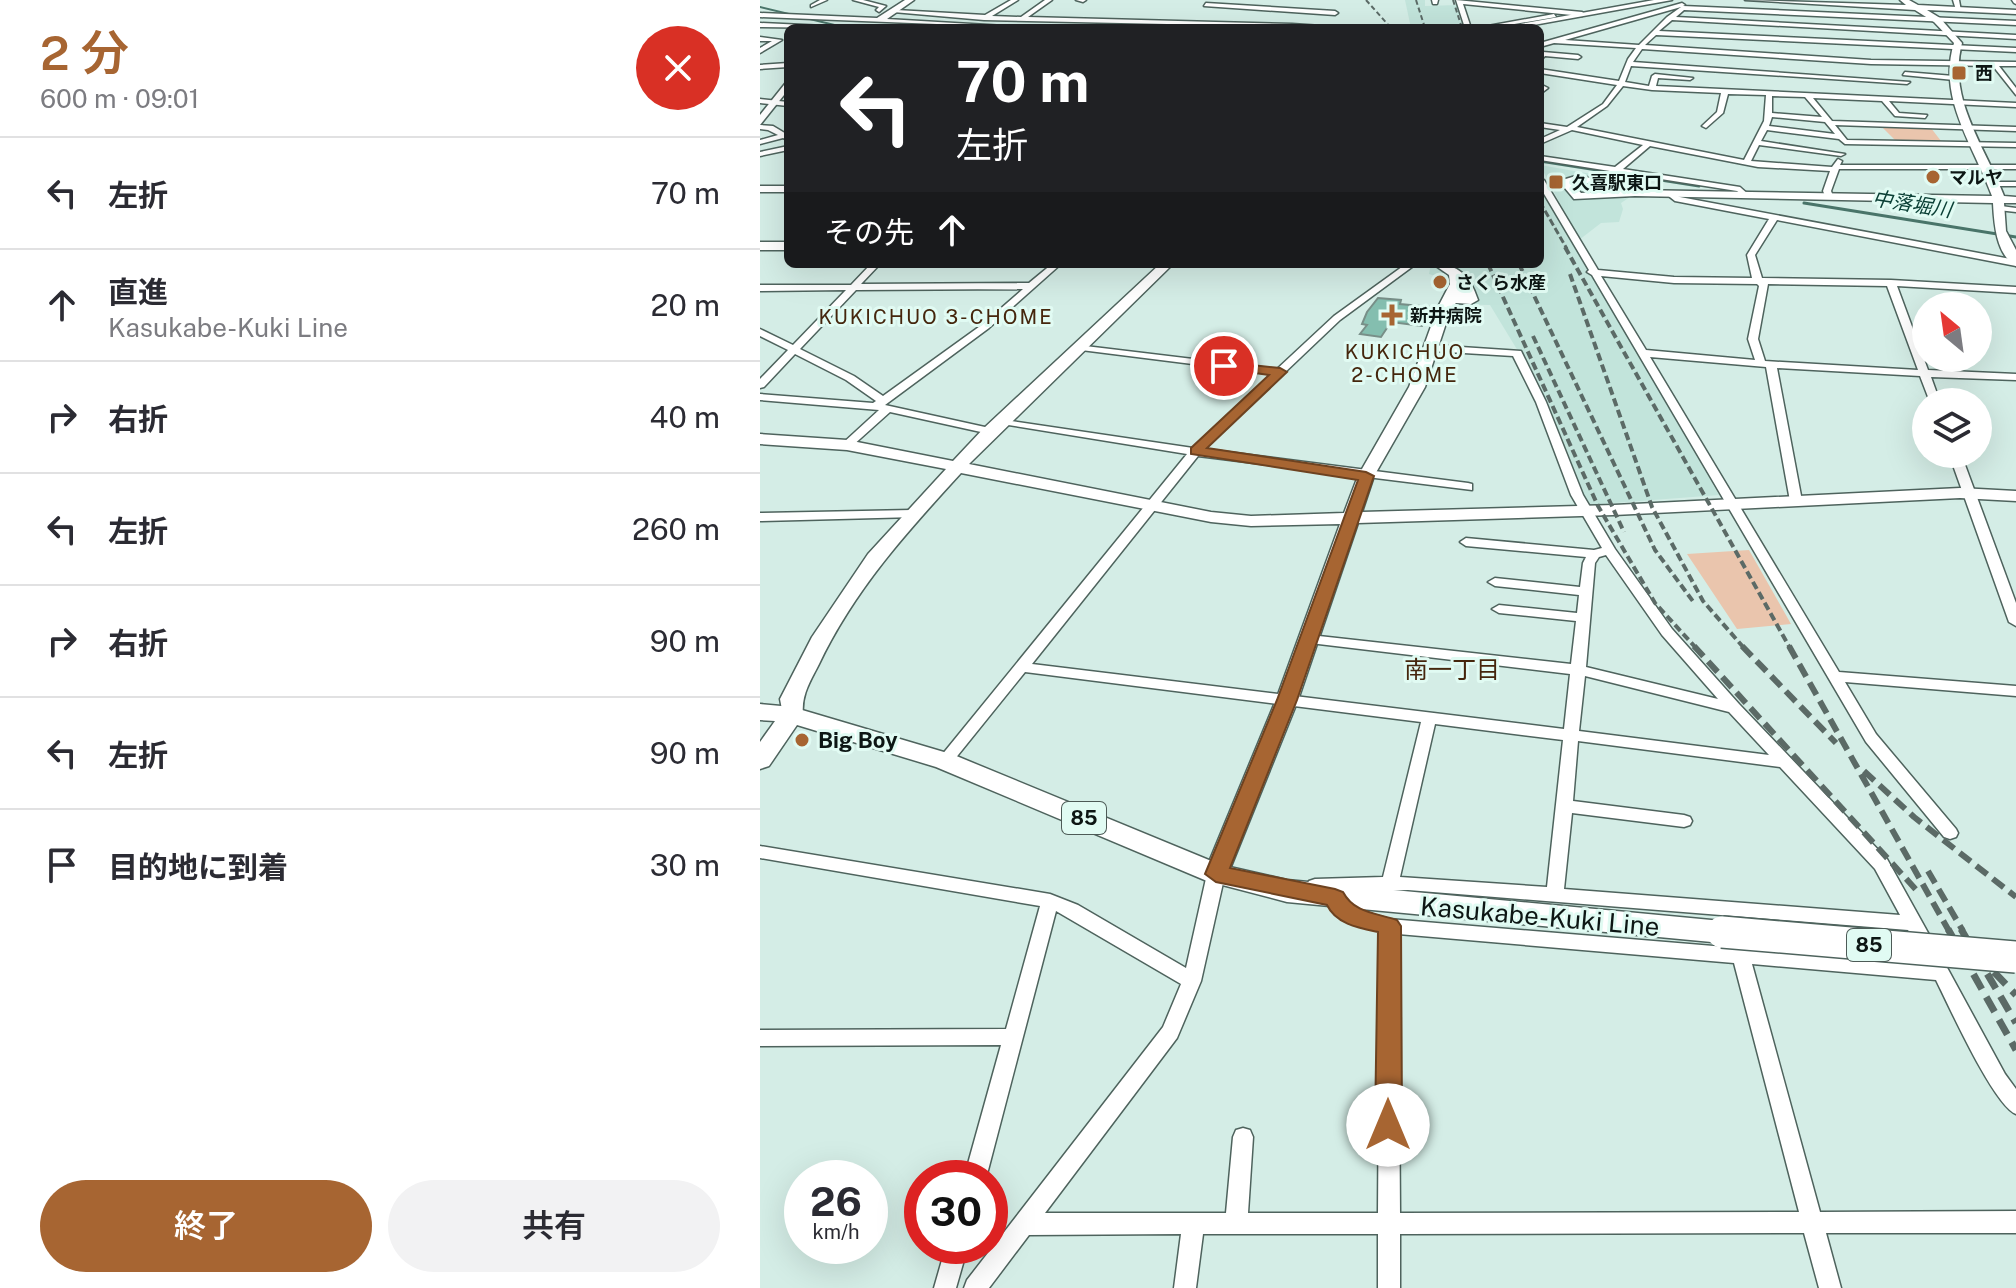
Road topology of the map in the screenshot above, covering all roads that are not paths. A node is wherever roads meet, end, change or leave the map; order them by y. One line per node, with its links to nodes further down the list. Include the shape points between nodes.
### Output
1 (856, 0): 23 (street, via 883,6)
2 (888, 0): 18 (street)
3 (1015, 0): 32 (street)
4 (1049, 0): 33 (street)
5 (1199, 0): 17 (street)
6 (1265, 0): 22 (street)
7 (1668, 0): 30 (street)
8 (1698, 0): 19 (street)
9 (1749, 0): 15 (street)
10 (1904, 0): 21 (street)
11 (1956, 0): 25 (street)
12 (1459, 1): 28 (street); 46 (street)
13 (1839, 2): 15 (street); 21 (street)
14 (819, 3): 16 (street)
15 (1812, 3): 29 (street)
16 (801, 5)
17 (1206, 5): 22 (street); 44 (street)
18 (903, 6): 23 (street); 32 (street); 37 (street)
19 (1683, 6): 24 (street); 34 (street); 59 (street)
20 (842, 7): 23 (street)
21 (1920, 8): 25 (street); 36 (street)
22 (1250, 9): 27 (street); 45 (street)
23 (879, 10)
24 (1734, 10): 29 (street); 38 (street)
25 (1959, 10): 26 (street)
26 (2016, 12)
27 (1335, 13)
28 (1570, 13): 30 (street); 47 (street)
29 (1815, 13): 36 (street); 52 (street)
30 (1586, 14): 48 (street); 49 (street)
31 (760, 15): 37 (street)
32 (983, 18): 33 (street)
33 (1023, 18): 35 (street)
34 (1669, 18): 38 (street); 54 (street)
35 (1178, 20): 42 (street); 43 (street)
36 (1937, 20): 39 (street); 55 (street)
37 (877, 21): 40 (street); 41 (street)
38 (1735, 22): 52 (street)
39 (2016, 23)
40 (871, 24)
41 (944, 24)
42 (1171, 24)
43 (1224, 24)
44 (1234, 24)
45 (1236, 24)
46 (1467, 24)
47 (1504, 24)
48 (1526, 24)
49 (1544, 24)
50 (762, 25): 51 (street)
51 (784, 26)
52 (1819, 26): 53 (street)
53 (1828, 26): 55 (street); 62 (street)
54 (1655, 33): 58 (street); 66 (street)
55 (1949, 34): 56 (street); 67 (street)
56 (2016, 37)
57 (760, 39): 60 (street, via 779,40)
58 (1769, 39): 62 (street); 71 (street)
59 (1554, 41): 63 (street); 64 (street)
60 (774, 43): 61 (street); 69 (street)
61 (784, 43)
62 (1833, 43): 65 (street)
63 (1544, 44)
64 (1588, 45): 66 (street); 73 (street)
65 (1864, 45): 67 (street); 76 (street)
66 (1644, 47): 71 (street); 79 (street)
67 (1958, 47): 68 (street); 80 (street)
68 (2016, 50)
69 (760, 51)
70 (1544, 54): 73 (street)
71 (1769, 54): 72 (street)
72 (1781, 55): 74 (street); 87 (street)
73 (1578, 57): 86 (street)
74 (1838, 60): 76 (street); 89 (street)
75 (1668, 61): 77 (street); 79 (street); 87 (street)
76 (1874, 62): 78 (street); 93 (street)
77 (1696, 63)
78 (1903, 63): 80 (street); 90 (street)
79 (1629, 64): 94 (street)
80 (1952, 64): 81 (street); 91 (street)
81 (1995, 64): 82 (street); 88 (street)
82 (2016, 64)
83 (784, 65): 84 (street)
84 (760, 67)
85 (1544, 72): 86 (street)
86 (1567, 75): 94 (street)
87 (1783, 77): 89 (street); 96 (street, via 1655,76); 101 (street)
88 (2005, 77): 92 (street); 99 (street)
89 (1840, 78): 93 (street)
90 (1906, 78): 91 (street); 93 (street); 106 (street)
91 (1954, 78): 108 (street)
92 (2016, 78)
93 (1886, 81): 104 (street)
94 (1623, 85): 96 (street); 119 (street)
95 (1851, 85): 103 (street)
96 (1652, 88): 98 (street)
97 (784, 89): 107 (street)
98 (1725, 92): 100 (street); 116 (street, via 1720,113)
99 (2016, 93)
100 (1769, 94): 101 (street); 111 (street)
101 (1786, 95): 102 (street)
102 (1808, 96): 103 (street); 113 (street)
103 (1854, 98): 104 (street)
104 (1888, 100): 106 (street); 112 (street, via 1897,115)
105 (760, 101): 107 (street)
106 (1910, 101): 108 (street)
107 (774, 103): 109 (street); 114 (street)
108 (1957, 103): 110 (street); 118 (street)
109 (784, 104)
110 (2016, 105)
111 (1768, 115): 113 (street); 117 (street)
112 (1925, 116)
113 (1828, 122): 118 (street); 124 (street)
114 (760, 125): 121 (street)
115 (1544, 125): 119 (street)
116 (1706, 126)
117 (1765, 128): 124 (street); 127 (street)
118 (1968, 128): 120 (street); 128 (street)
119 (1573, 129): 123 (street); 126 (street)
120 (2016, 129)
121 (784, 136)
122 (784, 137): 125 (street)
123 (1544, 140)
124 (1843, 140): 128 (street); 132 (street)
125 (760, 142)
126 (1649, 143): 134 (street); 138 (street)
127 (1757, 143): 132 (street); 134 (street)
128 (1975, 144): 129 (street); 135 (street)
129 (2016, 145)
130 (784, 149): 131 (street)
131 (760, 154)
132 (1841, 154): 137 (street)
133 (1544, 159): 138 (street)
134 (1747, 162): 137 (street)
135 (1984, 167): 136 (street); 137 (street); 139 (street)
136 (2016, 167)
137 (1835, 168): 147 (street)
138 (1617, 170): 146 (street, via 1740,189)
139 (1993, 184): 140 (street); 149 (street)
140 (2016, 184)
141 (1544, 187): 160 (street)
142 (760, 189): 143 (street)
143 (784, 189)
144 (1635, 193): 144 (street, via 1581,198 1565,181 1579,178); 145 (street)
145 (1670, 194): 146 (street); 151 (street)
146 (1745, 195): 147 (street)
147 (1829, 196): 149 (street)
148 (2016, 200): 149 (street)
149 (2000, 204): 150 (street); 154 (street, via 2002,234)
150 (2016, 210)
151 (1774, 218): 154 (street); 161 (street, via 1751,255)
152 (760, 246): 153 (street)
153 (784, 246)
154 (2016, 262)
155 (873, 268): 165 (street)
156 (1053, 268): 163 (street)
157 (1163, 268): 169 (street)
158 (1406, 268): 175 (street, via 1337,318)
159 (1444, 268): 170 (street, via 1464,279 1473,297 1446,303)
160 (1592, 272): 161 (street); 172 (street)
161 (1761, 282): 162 (street); 173 (street, via 1753,339)
162 (1891, 283): 166 (street); 168 (street)
163 (1033, 286): 165 (street); 181 (street)
164 (760, 288): 165 (street)
165 (856, 289): 171 (street)
166 (2016, 290)
167 (760, 332): 171 (street)
168 (1912, 340)
169 (1081, 347): 175 (street); 182 (street)
170 (1431, 348): 188 (street, via 1417,387); 193 (street, via 1517,353)
171 (797, 349): 178 (street); 181 (street)
172 (1642, 353): 173 (street); 194 (street)
173 (1766, 364): 174 (street); 192 (street)
174 (1912, 371)
175 (1280, 372): 185 (street)
176 (1924, 372): 177 (street); 179 (street)
177 (2016, 377)
178 (760, 385)
179 (1930, 388)
180 (760, 397): 181 (street)
181 (882, 405): 182 (street); 184 (street)
182 (996, 426): 185 (street); 186 (street)
183 (760, 439): 184 (street)
184 (847, 445): 186 (street)
185 (1196, 451): 188 (street); 195 (street)
186 (957, 466): 195 (street); 196 (street)
187 (1960, 468): 190 (street)
188 (1366, 476): 189 (street); 198 (street)
189 (1468, 487)
190 (1969, 493): 191 (street); 192 (street); 206 (street)
191 (2016, 496)
192 (1796, 501): 194 (street)
193 (1582, 503): 194 (street); 198 (street); 200 (street)
194 (1733, 504): 210 (street)
195 (1149, 505): 198 (street, via 1226,520); 208 (street)
196 (912, 514): 197 (street); 215 (street, via 874,558 822,637 791,699)
197 (760, 517)
198 (1351, 517): 207 (street)
199 (1466, 542): 201 (street)
200 (1609, 550): 201 (street); 213 (street, via 1667,632)
201 (1594, 554): 203 (street)
202 (1495, 582): 203 (street)
203 (1587, 592): 205 (street)
204 (1499, 609): 205 (street)
205 (1584, 618): 209 (street)
206 (2016, 622)
207 (1310, 639): 209 (street); 212 (street)
208 (1022, 667): 212 (street); 219 (street)
209 (1580, 670): 213 (street); 217 (street)
210 (1834, 676): 211 (street); 223 (street, via 1874,743)
211 (2016, 691)
212 (1287, 700): 216 (street); 225 (street)
213 (1734, 708): 220 (street)
214 (760, 712): 215 (main road, Kasukabe-Kuki Line / 85)
215 (792, 715): 218 (main road); 219 (main road, Kasukabe-Kuki Line / 85)
216 (1429, 718): 217 (street); 226 (street)
217 (1573, 736): 220 (street); 221 (street)
218 (760, 760)
219 (945, 761): 225 (main road, Kasukabe-Kuki Line / 85)
220 (1785, 762): 231 (street, via 1881,864)
221 (1565, 806): 222 (street); 228 (street)
222 (1684, 821)
223 (1950, 833)
224 (760, 852): 230 (street)
225 (1216, 874): 227 (main road, Kasukabe-Kuki Line / 85); 236 (street)
226 (1390, 882): 227 (street); 228 (street)
227 (1287, 891): 229 (main road, Kasukabe-Kuki Line / 85)
228 (1555, 895): 231 (street)
229 (1335, 898): 232 (street, via 1356,918); 234 (main road, Kasukabe-Kuki Line / 85, bridge)
230 (1050, 901): 236 (street); 237 (street)
231 (1912, 923): 235 (street)
232 (1389, 926): 233 (street); 242 (street)
233 (1741, 956): 235 (street); 246 (street)
234 (2016, 957)
235 (1942, 973): 239 (street)
236 (1192, 981): 247 (street, via 1170,1032)
237 (1012, 1037): 238 (street); 241 (street)
238 (760, 1038)
239 (2016, 1105)
240 (1243, 1137): 243 (street)
241 (980, 1160)
242 (1389, 1221): 243 (street); 246 (street); 252 (street)
243 (1236, 1222): 245 (street)
244 (2016, 1222): 246 (street)
245 (1193, 1223): 247 (street); 251 (street)
246 (1813, 1223): 253 (street)
247 (1024, 1224): 250 (street)
248 (952, 1264): 249 (street)
249 (945, 1288)
250 (975, 1288)
251 (1185, 1288)
252 (1389, 1288)
253 (1830, 1288)

